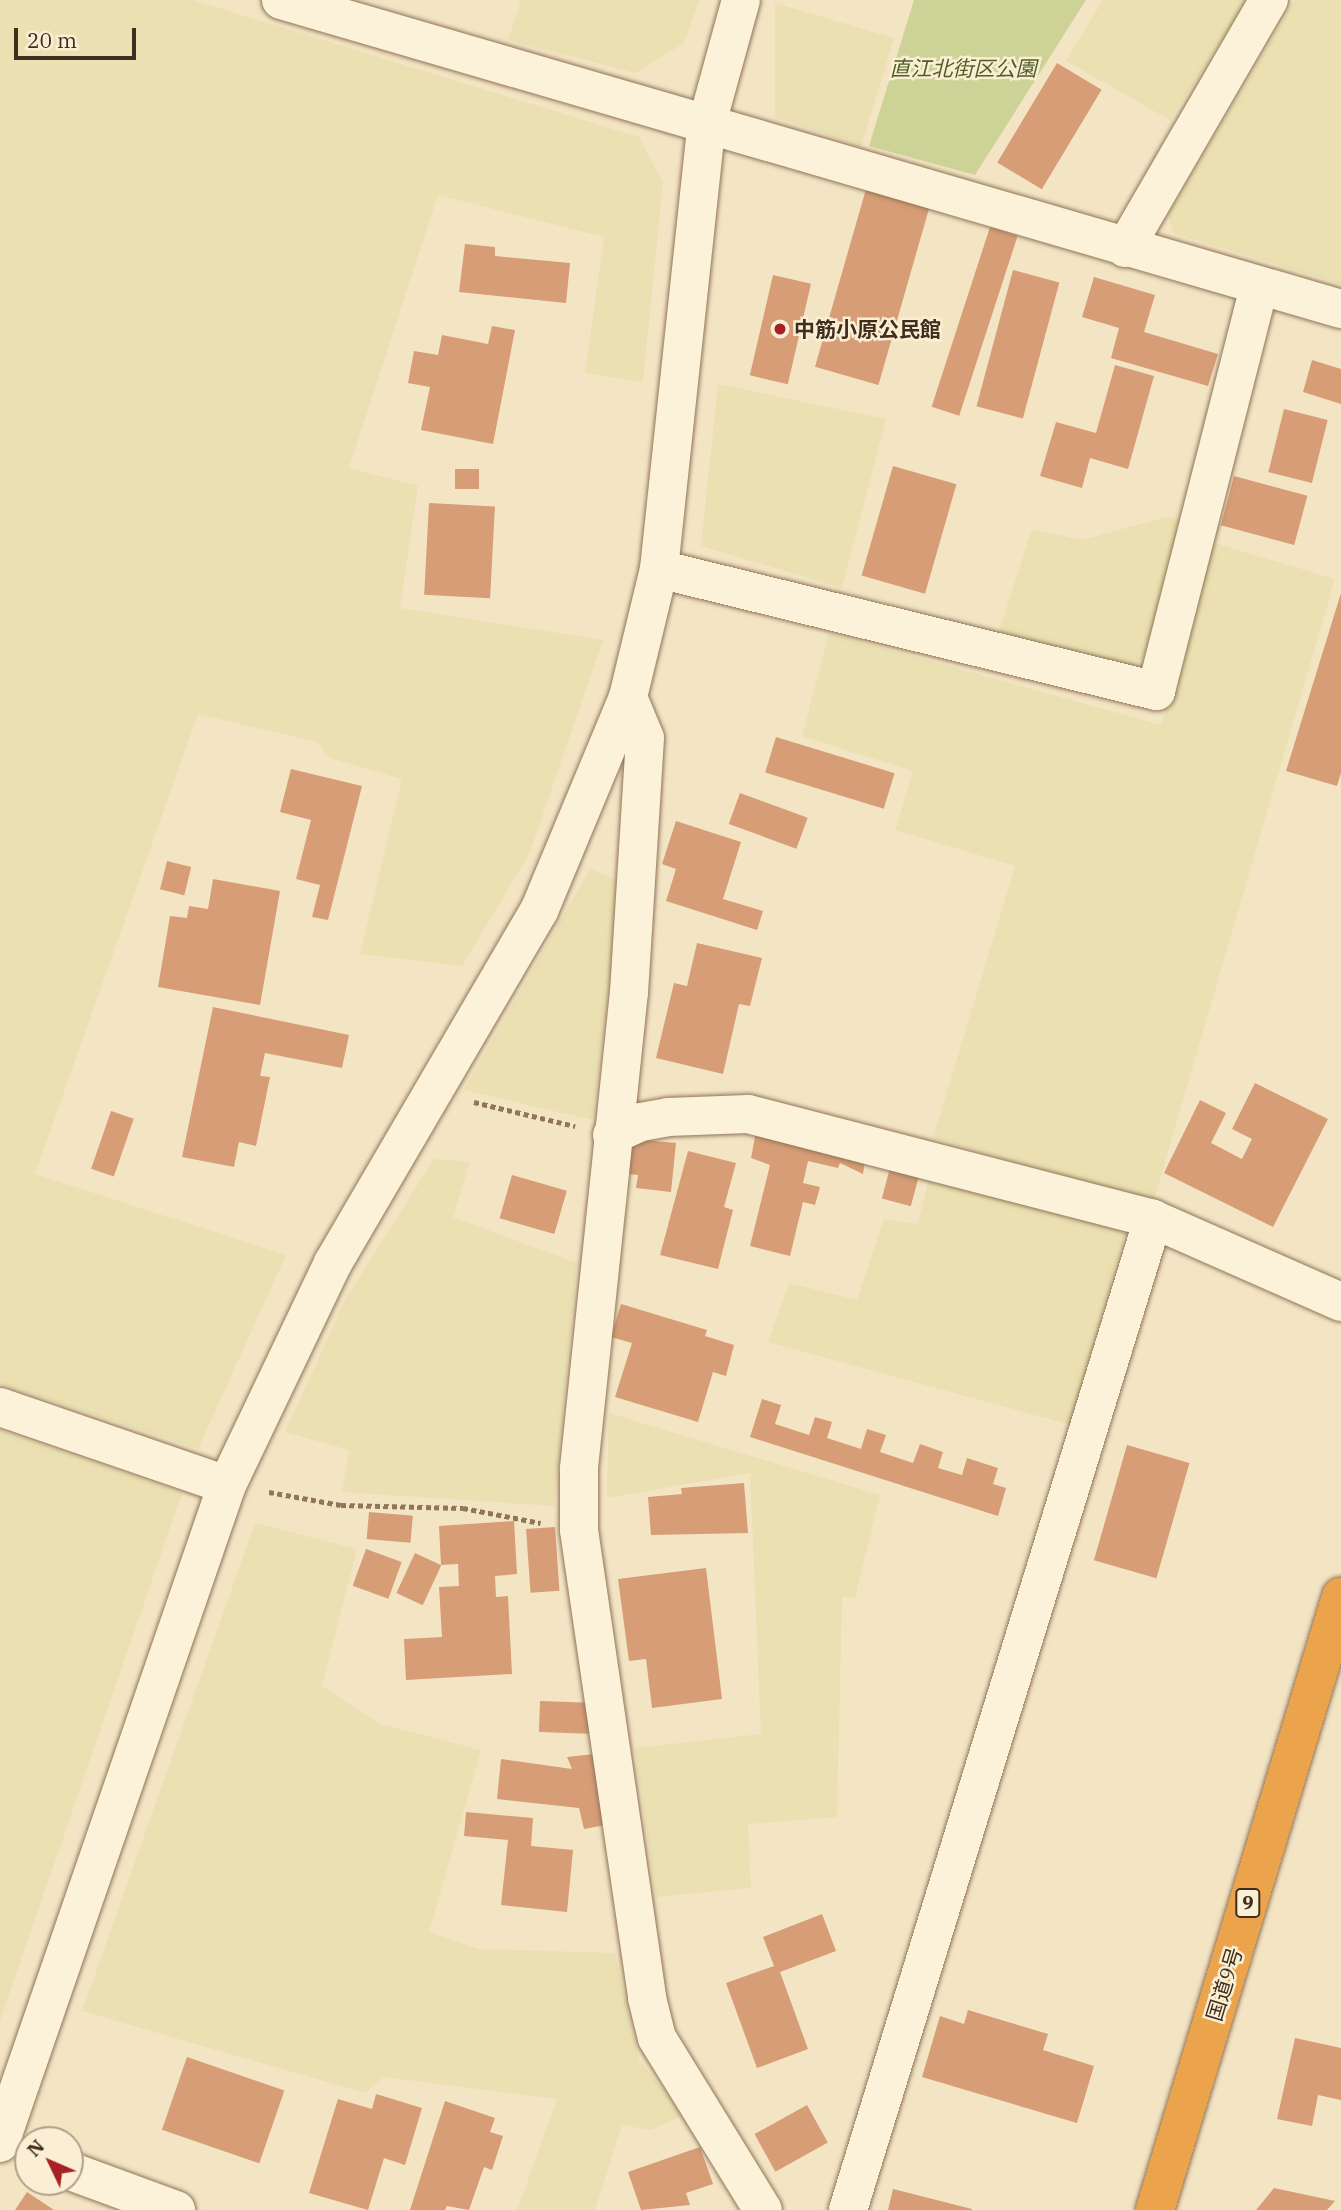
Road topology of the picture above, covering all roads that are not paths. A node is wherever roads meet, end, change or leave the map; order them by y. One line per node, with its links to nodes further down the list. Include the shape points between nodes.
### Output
1 (281, 0): 4 (street)
2 (741, 0): 4 (street)
3 (1269, 0): 5 (street)
4 (706, 127): 5 (street); 8 (street)
5 (1125, 248): 6 (street)
6 (1259, 288): 7 (street); 8 (street, via 1156,691)
7 (1341, 309)
8 (659, 569): 9 (street)
9 (628, 697): 10 (street, via 645,738 629,992); 14 (street, via 539,911 333,1263)
10 (612, 1135): 11 (street, via 668,1116 748,1114); 20 (street, via 579,1469 579,1530 645,1985 657,2038)
11 (1153, 1219): 12 (street); 21 (street)
12 (1341, 1302)
13 (0, 1408): 14 (street)
14 (227, 1485): 17 (street)
15 (1341, 1597): 16 (highway, 国道9号 / 9)
16 (1333, 1655): 22 (highway, 国道9号 / 9)
17 (0, 2144)
18 (84, 2176): 19 (street)
19 (176, 2210)
20 (763, 2210)
21 (848, 2210)
22 (1155, 2210)

